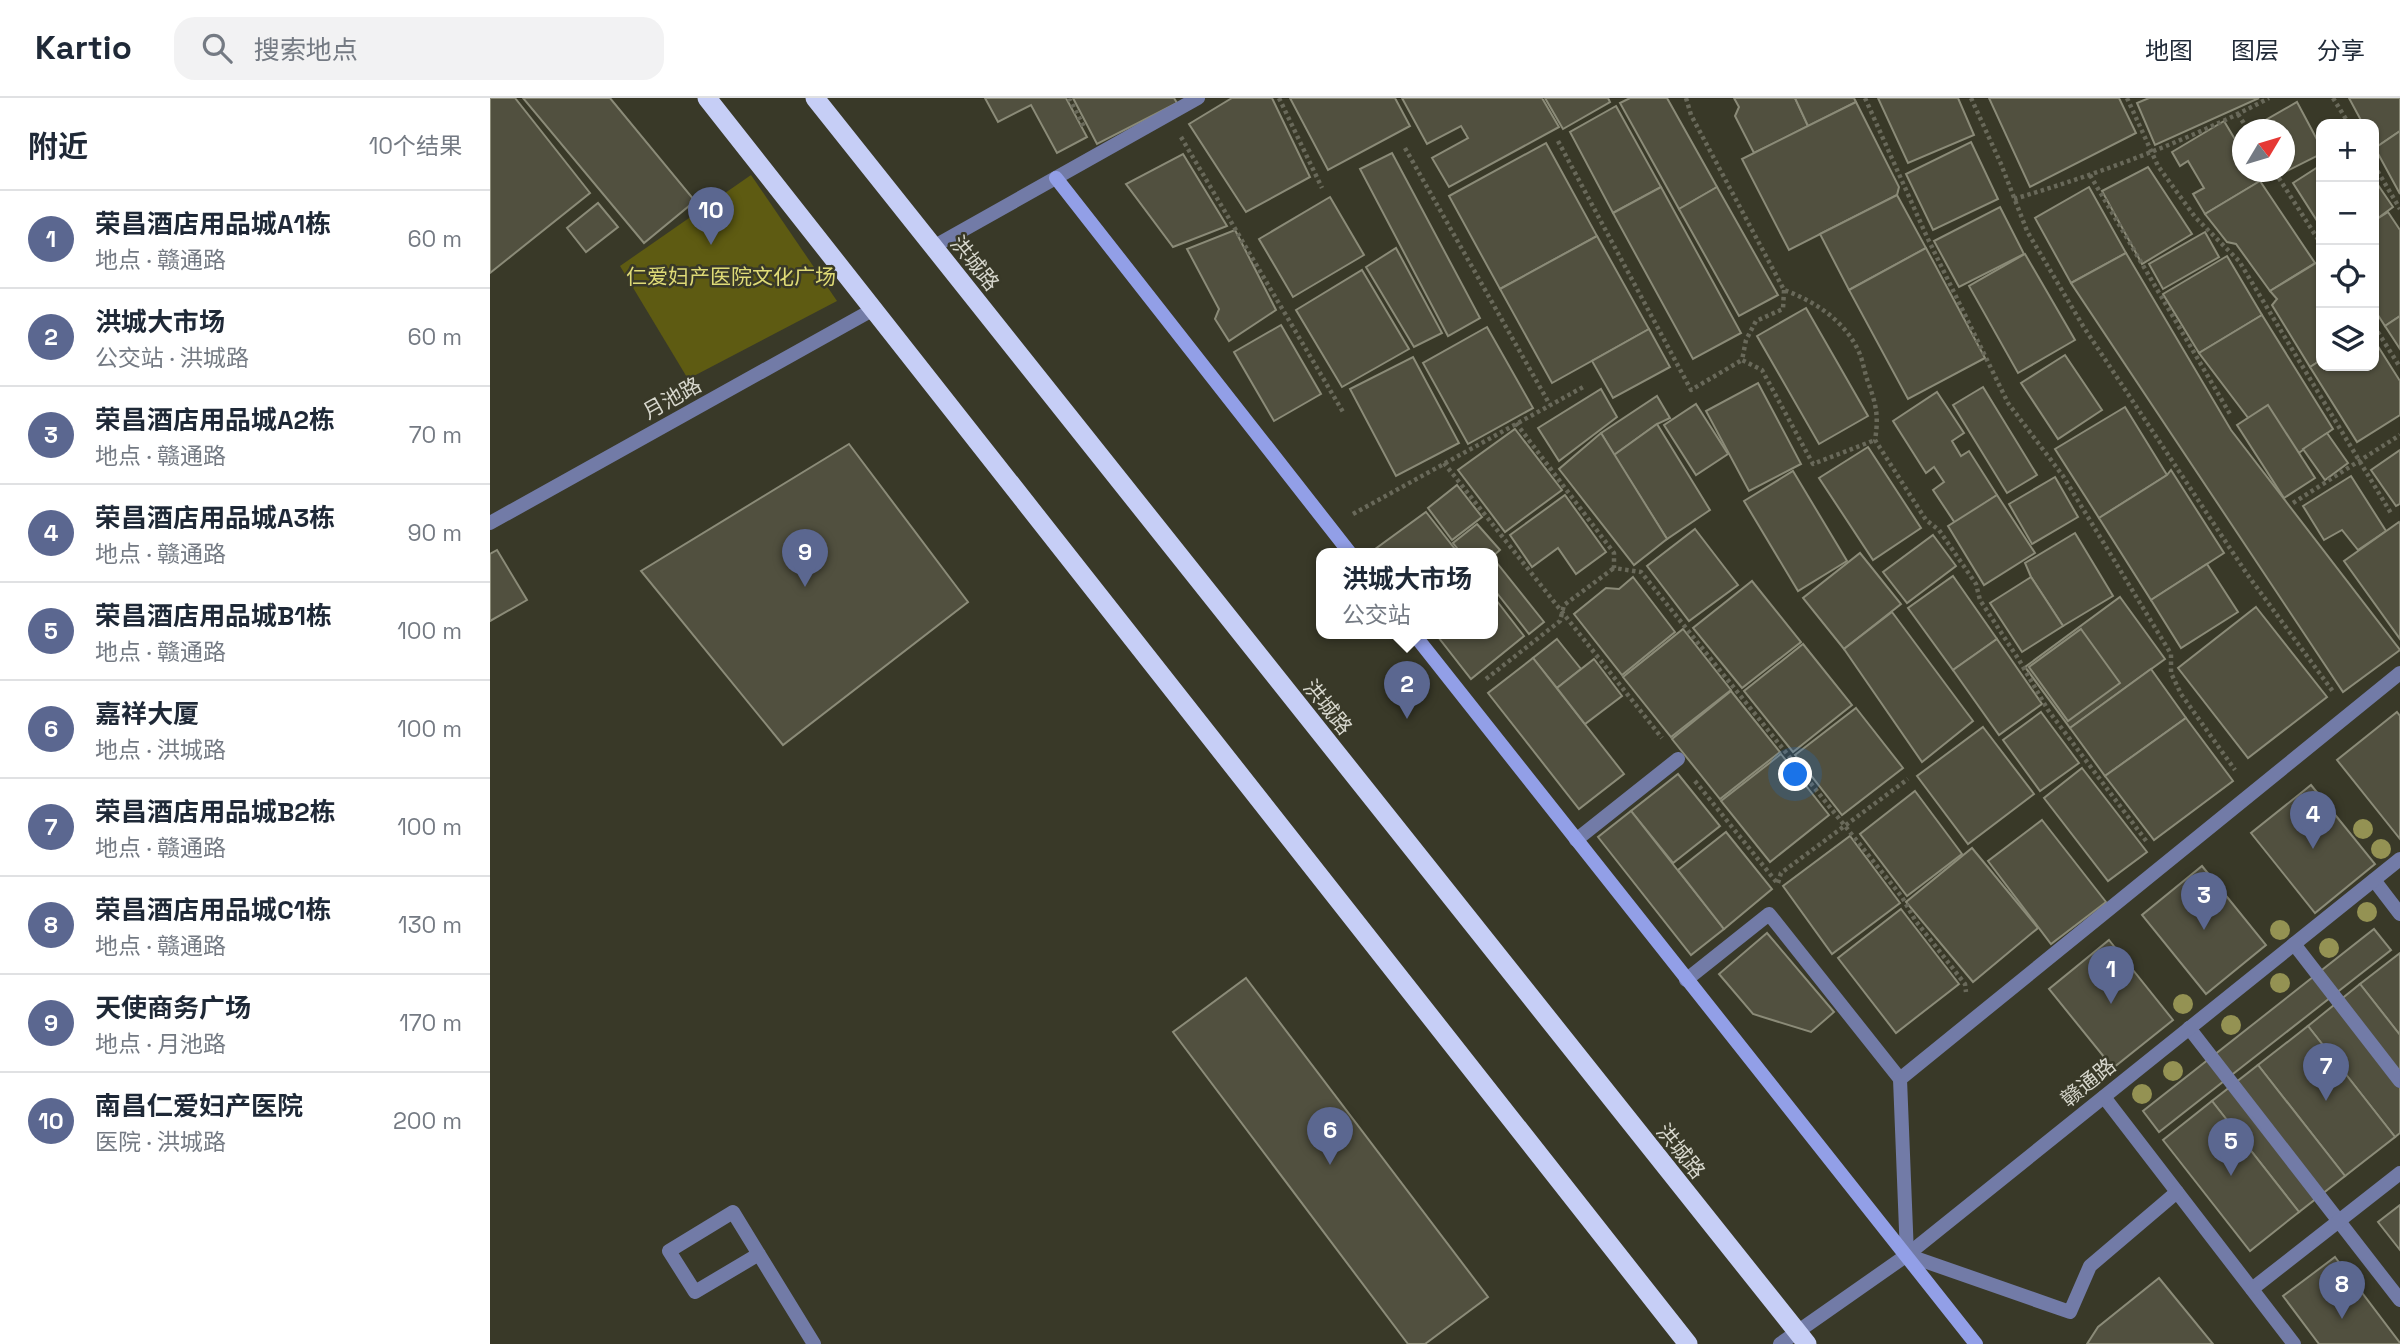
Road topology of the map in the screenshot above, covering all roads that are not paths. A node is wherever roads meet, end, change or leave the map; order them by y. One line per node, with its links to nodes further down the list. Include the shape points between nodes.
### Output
1 (707, 98): 6 (highway)
2 (815, 98): 5 (highway, 洪城路)
3 (1198, 98): 4 (street)
4 (1056, 178): 5 (street); 8 (main road)
5 (933, 247): 29 (highway, 洪城路)
6 (874, 309): 7 (street, 月池路); 31 (highway)
7 (490, 523)
8 (1346, 548)
9 (1418, 639): 12 (main road)
10 (2400, 673): 19 (street)
11 (1678, 759): 12 (street)
12 (1576, 840): 17 (main road)
13 (2400, 859): 14 (street, 赣通路)
14 (2374, 880): 15 (street); 16 (street, 赣通路)
15 (2400, 914)
16 (2294, 944): 18 (street, 赣通路); 20 (street)
17 (1686, 980): 19 (street, via 1769,914); 26 (main road)
18 (2189, 1028): 21 (street, 赣通路); 24 (street)
19 (1899, 1079): 26 (street)
20 (2400, 1081)
21 (2104, 1097): 23 (street); 26 (street, 赣通路)
22 (2400, 1173): 24 (street)
23 (2177, 1192): 26 (street, via 2090,1266 2070,1312); 27 (street)
24 (2339, 1221): 27 (street); 28 (street)
25 (759, 1254): 25 (street, via 733,1212 669,1251 695,1292); 30 (street)
26 (1907, 1255): 29 (street, 赣通路); 33 (main road)
27 (2252, 1289): 34 (street)
28 (2400, 1300)
29 (1802, 1338): 32 (street, 赣通路)
30 (814, 1344)
31 (1689, 1344)
32 (1780, 1344)
33 (1976, 1344)
34 (2294, 1344)

